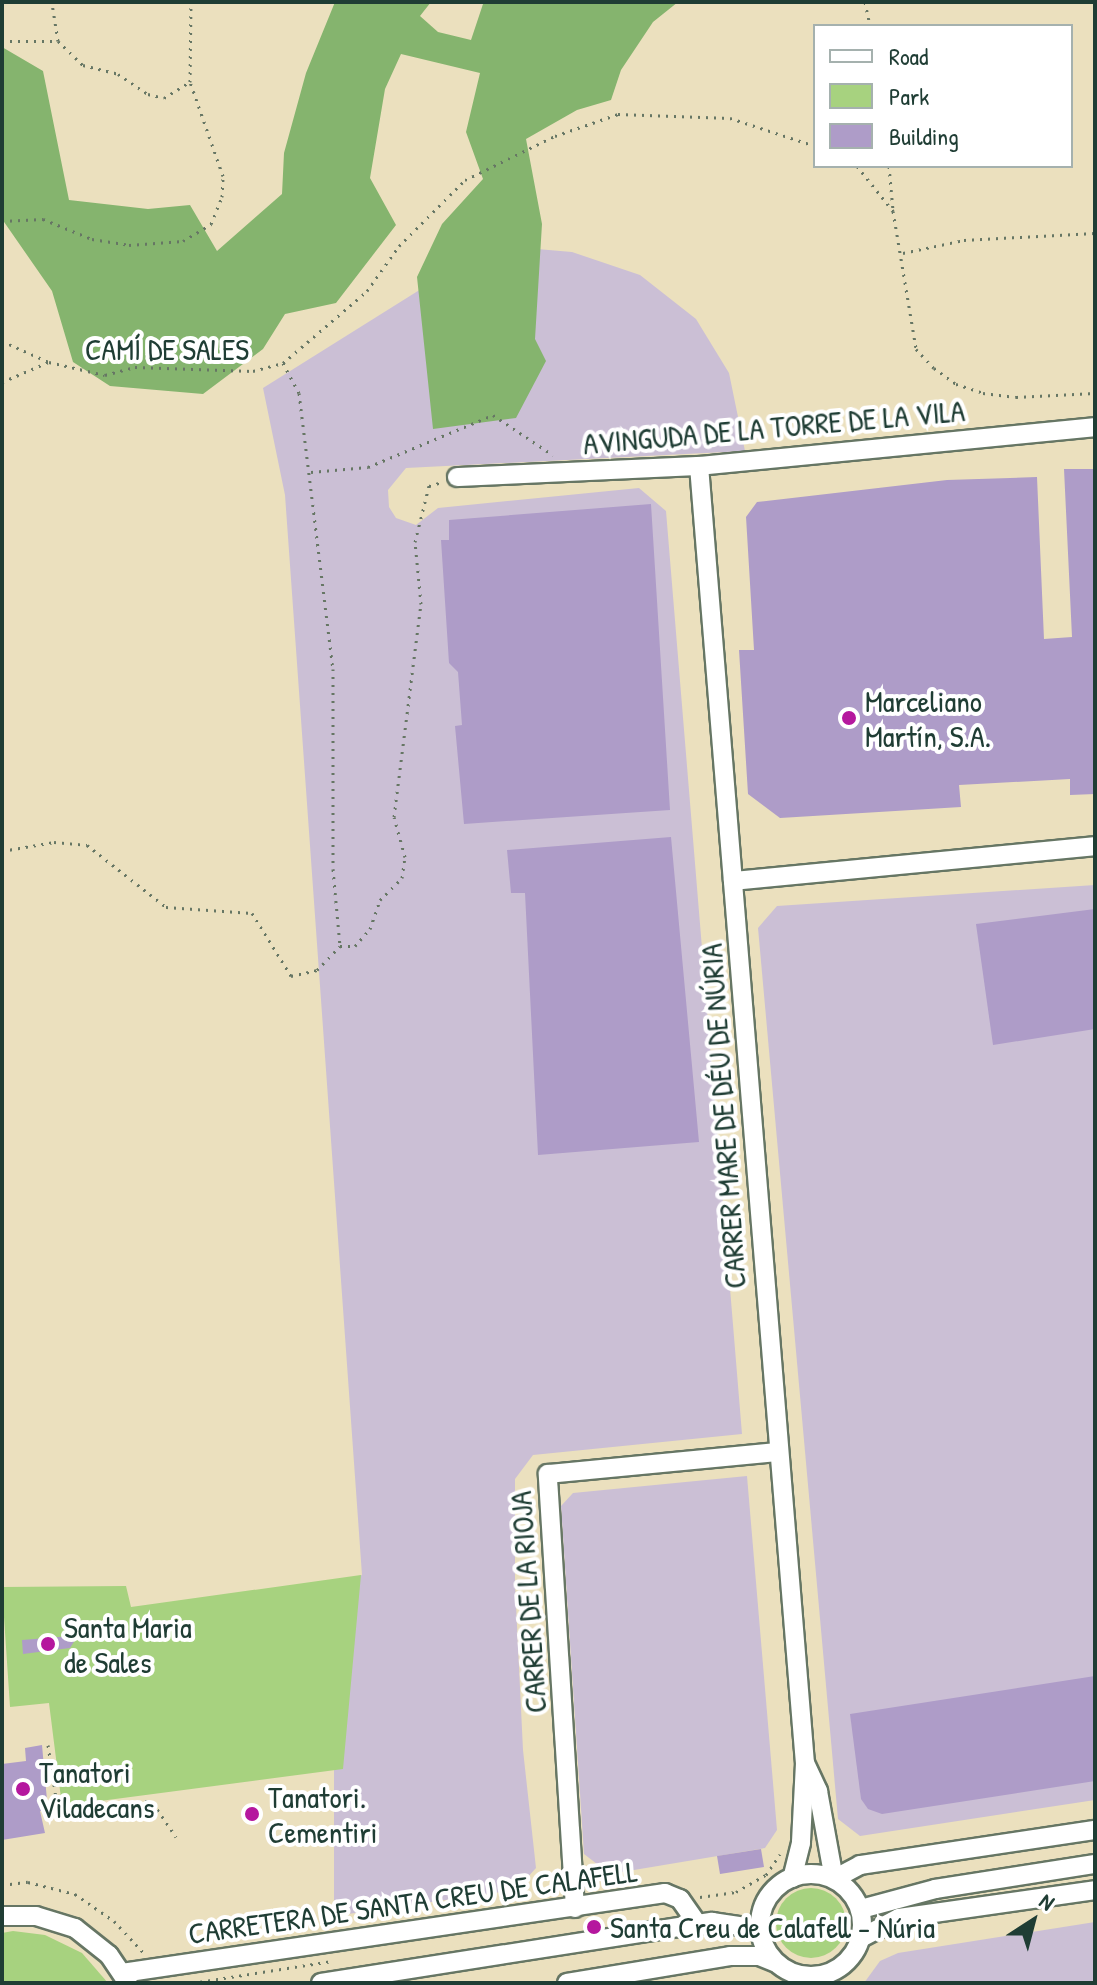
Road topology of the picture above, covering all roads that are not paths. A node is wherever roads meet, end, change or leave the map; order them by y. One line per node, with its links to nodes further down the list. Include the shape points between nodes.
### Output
1 (1095, 427): 2 (street, AVINGUDA DE LA TORRE DE LA VILA)
2 (699, 466): 3 (street, AVINGUDA DE LA TORRE DE LA VILA); 5 (street, CARRER MARE DE DÉU DE NÚRIA)
3 (457, 477)
4 (1095, 846): 5 (street)
5 (733, 881): 6 (street, CARRER MARE DE DÉU DE NÚRIA)
6 (776, 1452): 7 (street, CARRER MARE DE DÉU DE NÚRIA); 13 (street, CARRER DE LA RIOJA, via 548,1474)
7 (805, 1763): 10 (street, via 801,1843); 11 (street, via 818,1791)
8 (1095, 1830): 11 (street, via 860,1865)
9 (1095, 1864): 14 (street, via 935,1889)
10 (792, 1878): 11 (street, via 817,1874); 17 (street, via 768,1897)
11 (834, 1879): 14 (street)
12 (1095, 1890): 18 (street, via 899,1918)
13 (575, 1908): 16 (street, CARRETERA DE SANTA CREU DE CALAFELL, via 665,1893 680,1899); 21 (street, CARRETERA DE SANTA CREU DE CALAFELL)
14 (861, 1909): 18 (street)
15 (2, 1916): 21 (street, via 36,1916 75,1928 101,1947)
16 (698, 1925): 17 (street); 23 (street)
17 (760, 1929): 19 (street)
18 (859, 1939): 20 (street)
19 (778, 1964): 22 (street); 24 (street, via 738,1955)
20 (840, 1975): 22 (street)
21 (125, 1978)
22 (796, 1978)
23 (321, 1983)
24 (567, 1983)

